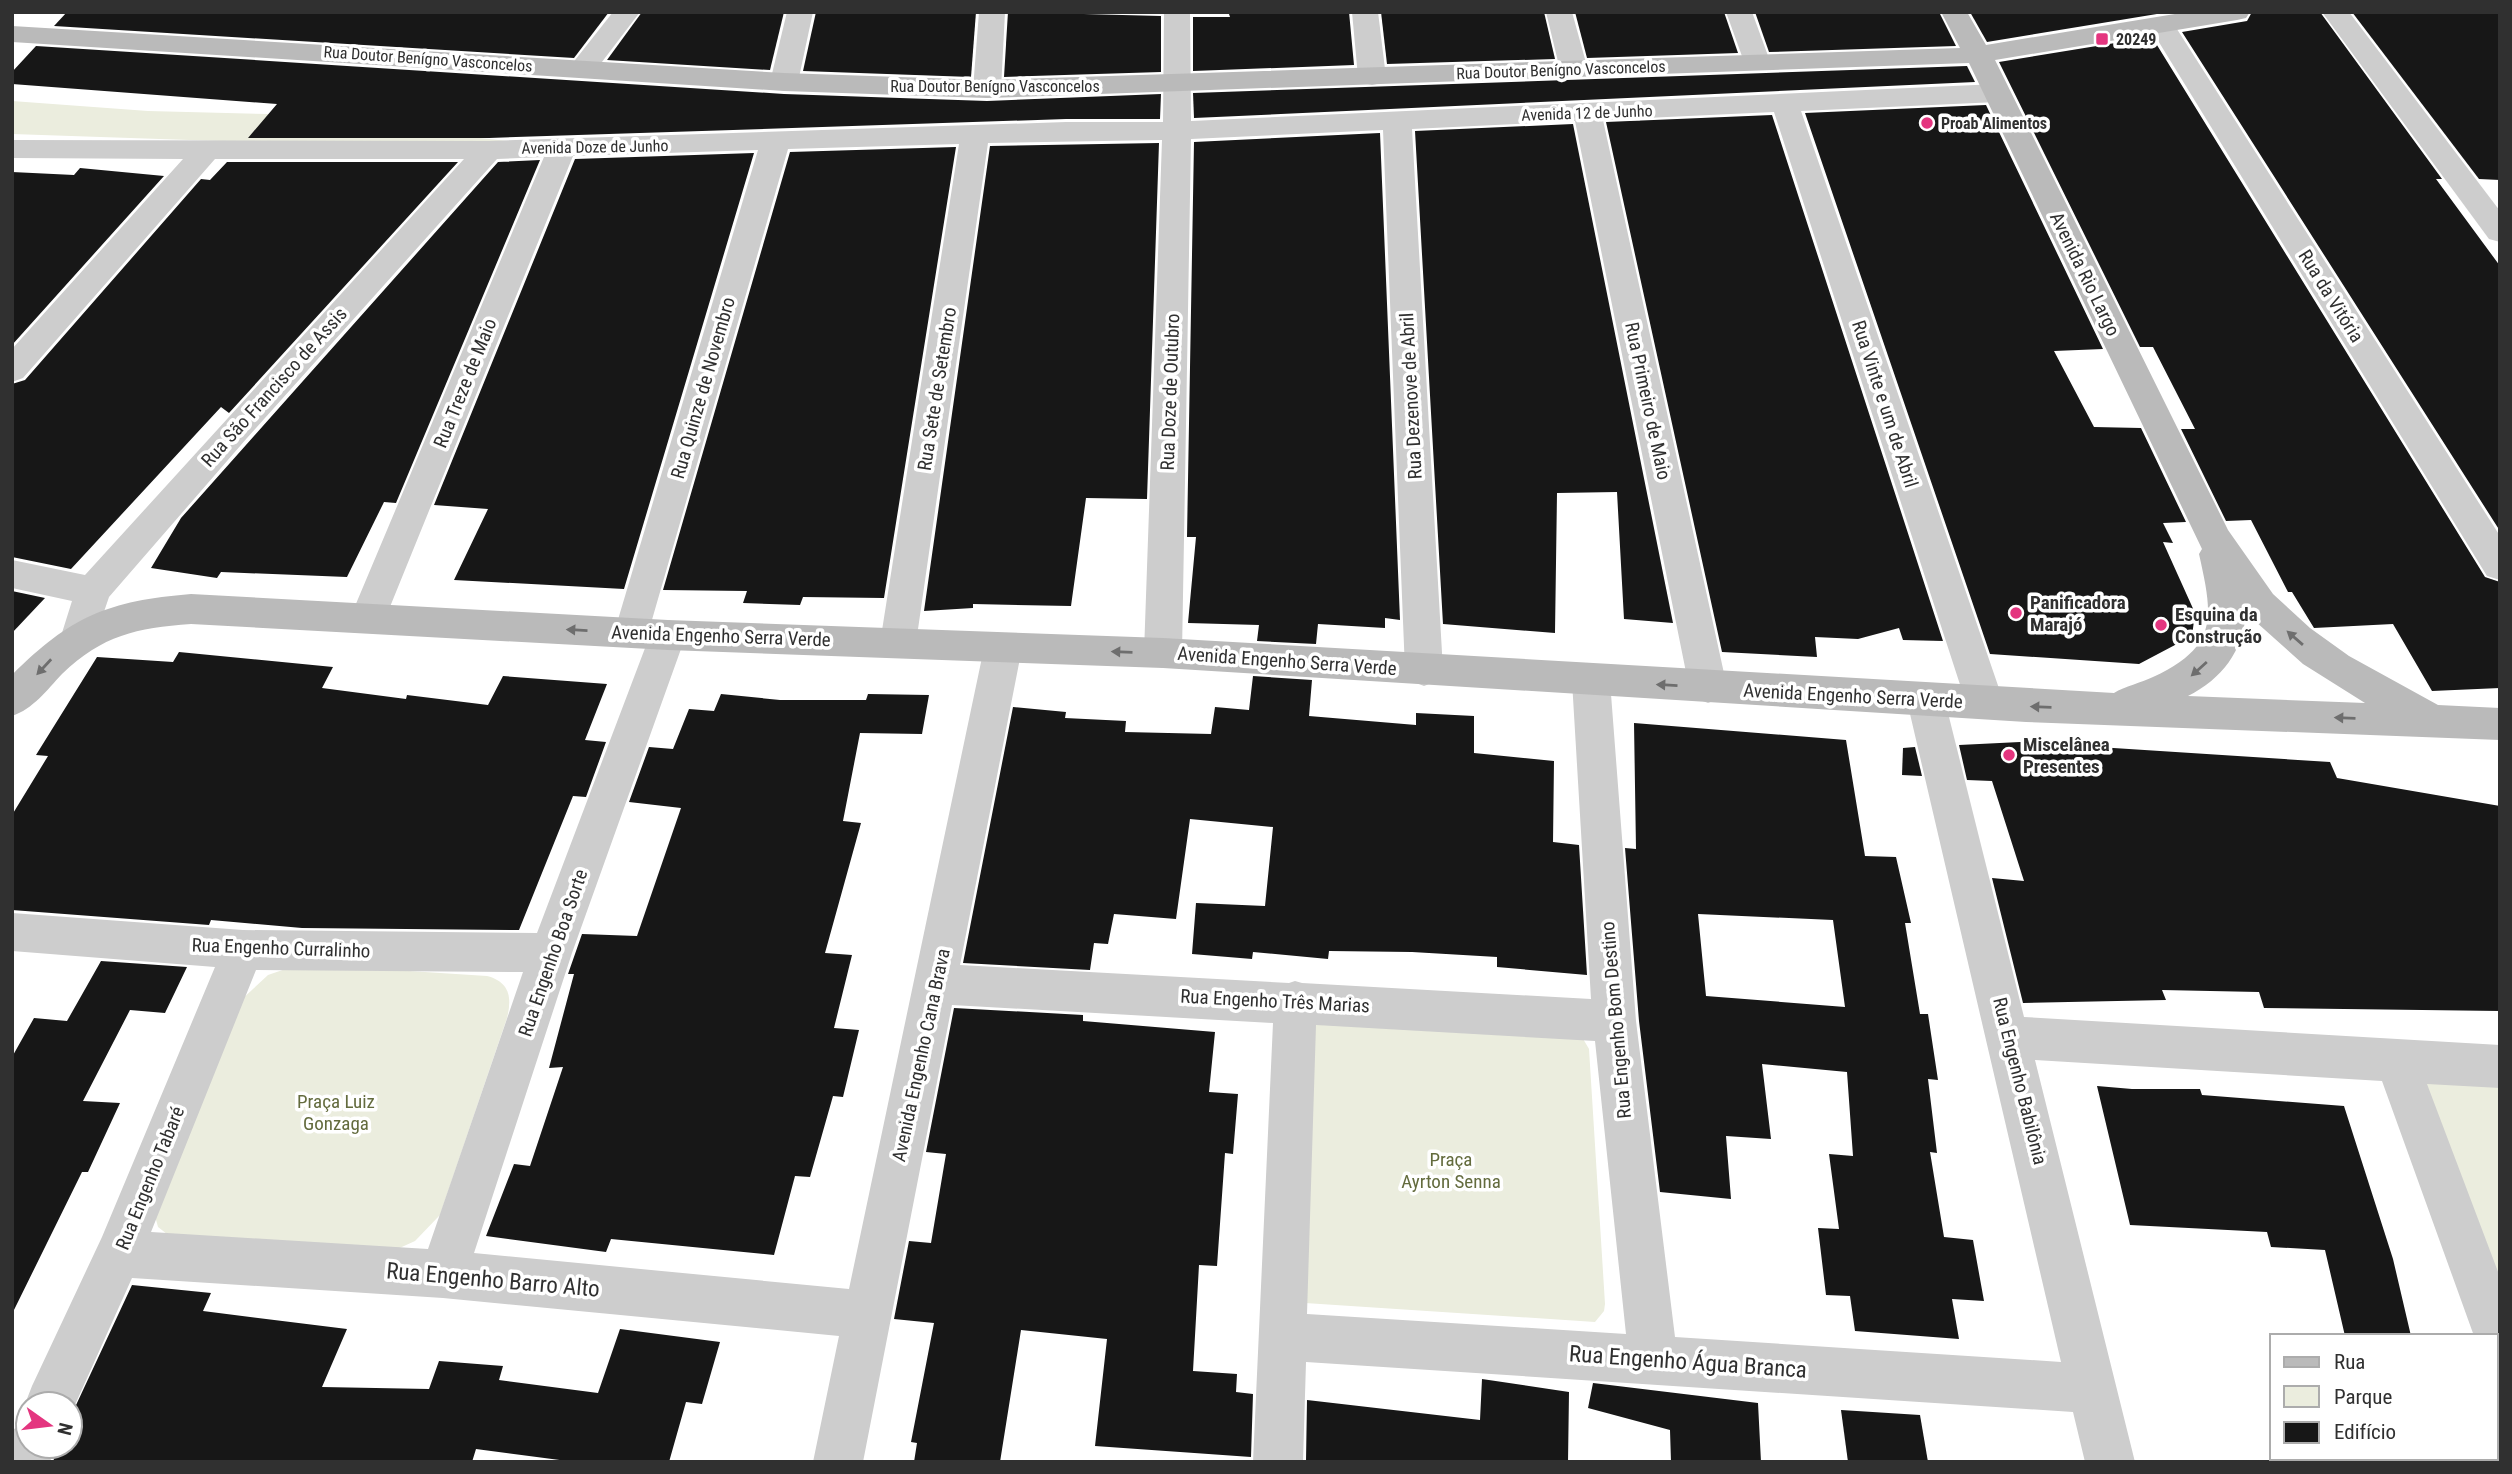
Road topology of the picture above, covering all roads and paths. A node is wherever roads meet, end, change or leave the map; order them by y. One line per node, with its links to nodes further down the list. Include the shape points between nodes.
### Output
1 (627, 12): 15 (street)
2 (800, 12): 18 (street)
3 (992, 12): 20 (street)
4 (1177, 12): 19 (street, Rua Doze de Outubro)
5 (1364, 12): 17 (street)
6 (1559, 12): 16 (street)
7 (1739, 12): 14 (street)
8 (1954, 12): 13 (main road, Avenida Rio Largo)
9 (2237, 12): 11 (main road)
10 (2335, 12): 32 (street)
11 (2162, 26): 13 (main road); 35 (street, Rua da Vitória)
12 (12, 34): 15 (main road, Rua Doutor Benígno Vasconcelos)
13 (1978, 54): 14 (main road, Rua Doutor Benígno Vasconcelos); 21 (main road, Avenida Rio Largo)
14 (1757, 64): 16 (main road, Rua Doutor Benígno Vasconcelos)
15 (582, 69): 18 (main road, Rua Doutor Benígno Vasconcelos)
16 (1574, 69): 17 (main road, Rua Doutor Benígno Vasconcelos)
17 (1372, 77): 19 (main road, Rua Doutor Benígno Vasconcelos)
18 (784, 82): 20 (main road, Rua Doutor Benígno Vasconcelos)
19 (1178, 83): 20 (main road, Rua Doutor Benígno Vasconcelos); 25 (street, Rua Doze de Outubro)
20 (988, 89)
21 (1997, 93): 22 (street, Avenida 12 de Junho); 34 (main road, Avenida Rio Largo)
22 (1785, 104): 23 (street, Avenida 12 de Junho); 49 (street, Rua Vinte e um de Abril)
23 (1588, 114): 24 (street, Avenida 12 de Junho); 46 (street, Rua Primeiro de Maio)
24 (1397, 121): 25 (street, Avenida 12 de Junho); 44 (street, Rua Dezenove de Abril)
25 (1177, 131): 26 (street, Avenida Doze de Junho); 43 (street, Rua Doze de Outubro)
26 (975, 135): 27 (street, Avenida Doze de Junho); 41 (street, Rua Sete de Setembro)
27 (775, 143): 29 (street, Avenida Doze de Junho); 39 (street, Rua Quinze de Novembro)
28 (209, 147): 30 (street, Avenida Doze de Junho); 31 (street, Avenida Doze de Junho); 33 (street)
29 (562, 148): 31 (street, Avenida Doze de Junho); 38 (street, Rua Treze de Maio)
30 (12, 149)
31 (489, 150): 37 (street, Rua São Francisco de Assis)
32 (2500, 232)
33 (12, 370)
34 (2214, 538): 50 (main road, Avenida Rio Largo, one-way to 50, via 2228,612 2223,640 2214,656 2171,688); 51 (main road, Avenida Rio Largo, one-way to 34, via 2352,679 2292,637 2258,601)
35 (2500, 566)
36 (12, 574): 37 (street)
37 (93, 591): 40 (street, Rua São Francisco de Assis)
38 (368, 618): 39 (main road, Avenida Engenho Serra Verde, one-way to 38); 40 (main road, Avenida Engenho Serra Verde, via 166,610 123,617)
39 (650, 634): 41 (main road, Avenida Engenho Serra Verde); 55 (street, Rua Engenho Boa Sorte)
40 (79, 636): 47 (main road, Avenida Engenho Serra Verde, one-way to 47)
41 (898, 643): 42 (main road, Avenida Engenho Serra Verde)
42 (1003, 648): 43 (main road, Avenida Engenho Serra Verde, one-way to 42); 56 (street, Avenida Engenho Cana Brava)
43 (1163, 653): 44 (main road, Avenida Engenho Serra Verde)
44 (1424, 670): 45 (main road, Avenida Engenho Serra Verde)
45 (1591, 681): 46 (main road, Avenida Engenho Serra Verde, one-way to 45); 58 (street, Rua Engenho Bom Destino)
46 (1707, 687): 48 (main road, Avenida Engenho Serra Verde)
47 (12, 700)
48 (1927, 701): 49 (main road, Avenida Engenho Serra Verde); 59 (street, Rua Engenho Babilônia)
49 (1985, 703): 50 (main road, Avenida Engenho Serra Verde, one-way to 49)
50 (2109, 709): 51 (main road, Avenida Engenho Serra Verde, one-way to 50)
51 (2438, 721): 52 (main road, Avenida Engenho Serra Verde)
52 (2500, 724)
53 (12, 932): 54 (street, Rua Engenho Curralinho)
54 (243, 950): 55 (street, Rua Engenho Curralinho); 62 (street, Rua Engenho Tabaré)
55 (551, 953): 63 (street, Rua Engenho Boa Sorte)
56 (936, 984): 57 (street, Rua Engenho Três Marias); 64 (street, Avenida Engenho Cana Brava)
57 (1295, 1002): 58 (street, Rua Engenho Três Marias); 66 (street)
58 (1614, 1021): 67 (street, Rua Engenho Bom Destino)
59 (2009, 1037): 60 (street); 69 (street, Rua Engenho Babilônia)
60 (2397, 1062): 61 (street); 65 (street)
61 (2500, 1068)
62 (119, 1254): 63 (street, Rua Engenho Barro Alto); 68 (street, Rua Engenho Tabaré)
63 (443, 1274): 64 (street, Rua Engenho Barro Alto)
64 (867, 1315): 70 (street, Avenida Engenho Cana Brava)
65 (2497, 1334)
66 (1281, 1336): 67 (street, Rua Engenho Água Branca); 71 (street)
67 (1653, 1359): 69 (street, Rua Engenho Água Branca)
68 (56, 1390)
69 (2094, 1390): 72 (street, Rua Engenho Babilônia)
70 (838, 1462)
71 (1278, 1462)
72 (2110, 1462)

